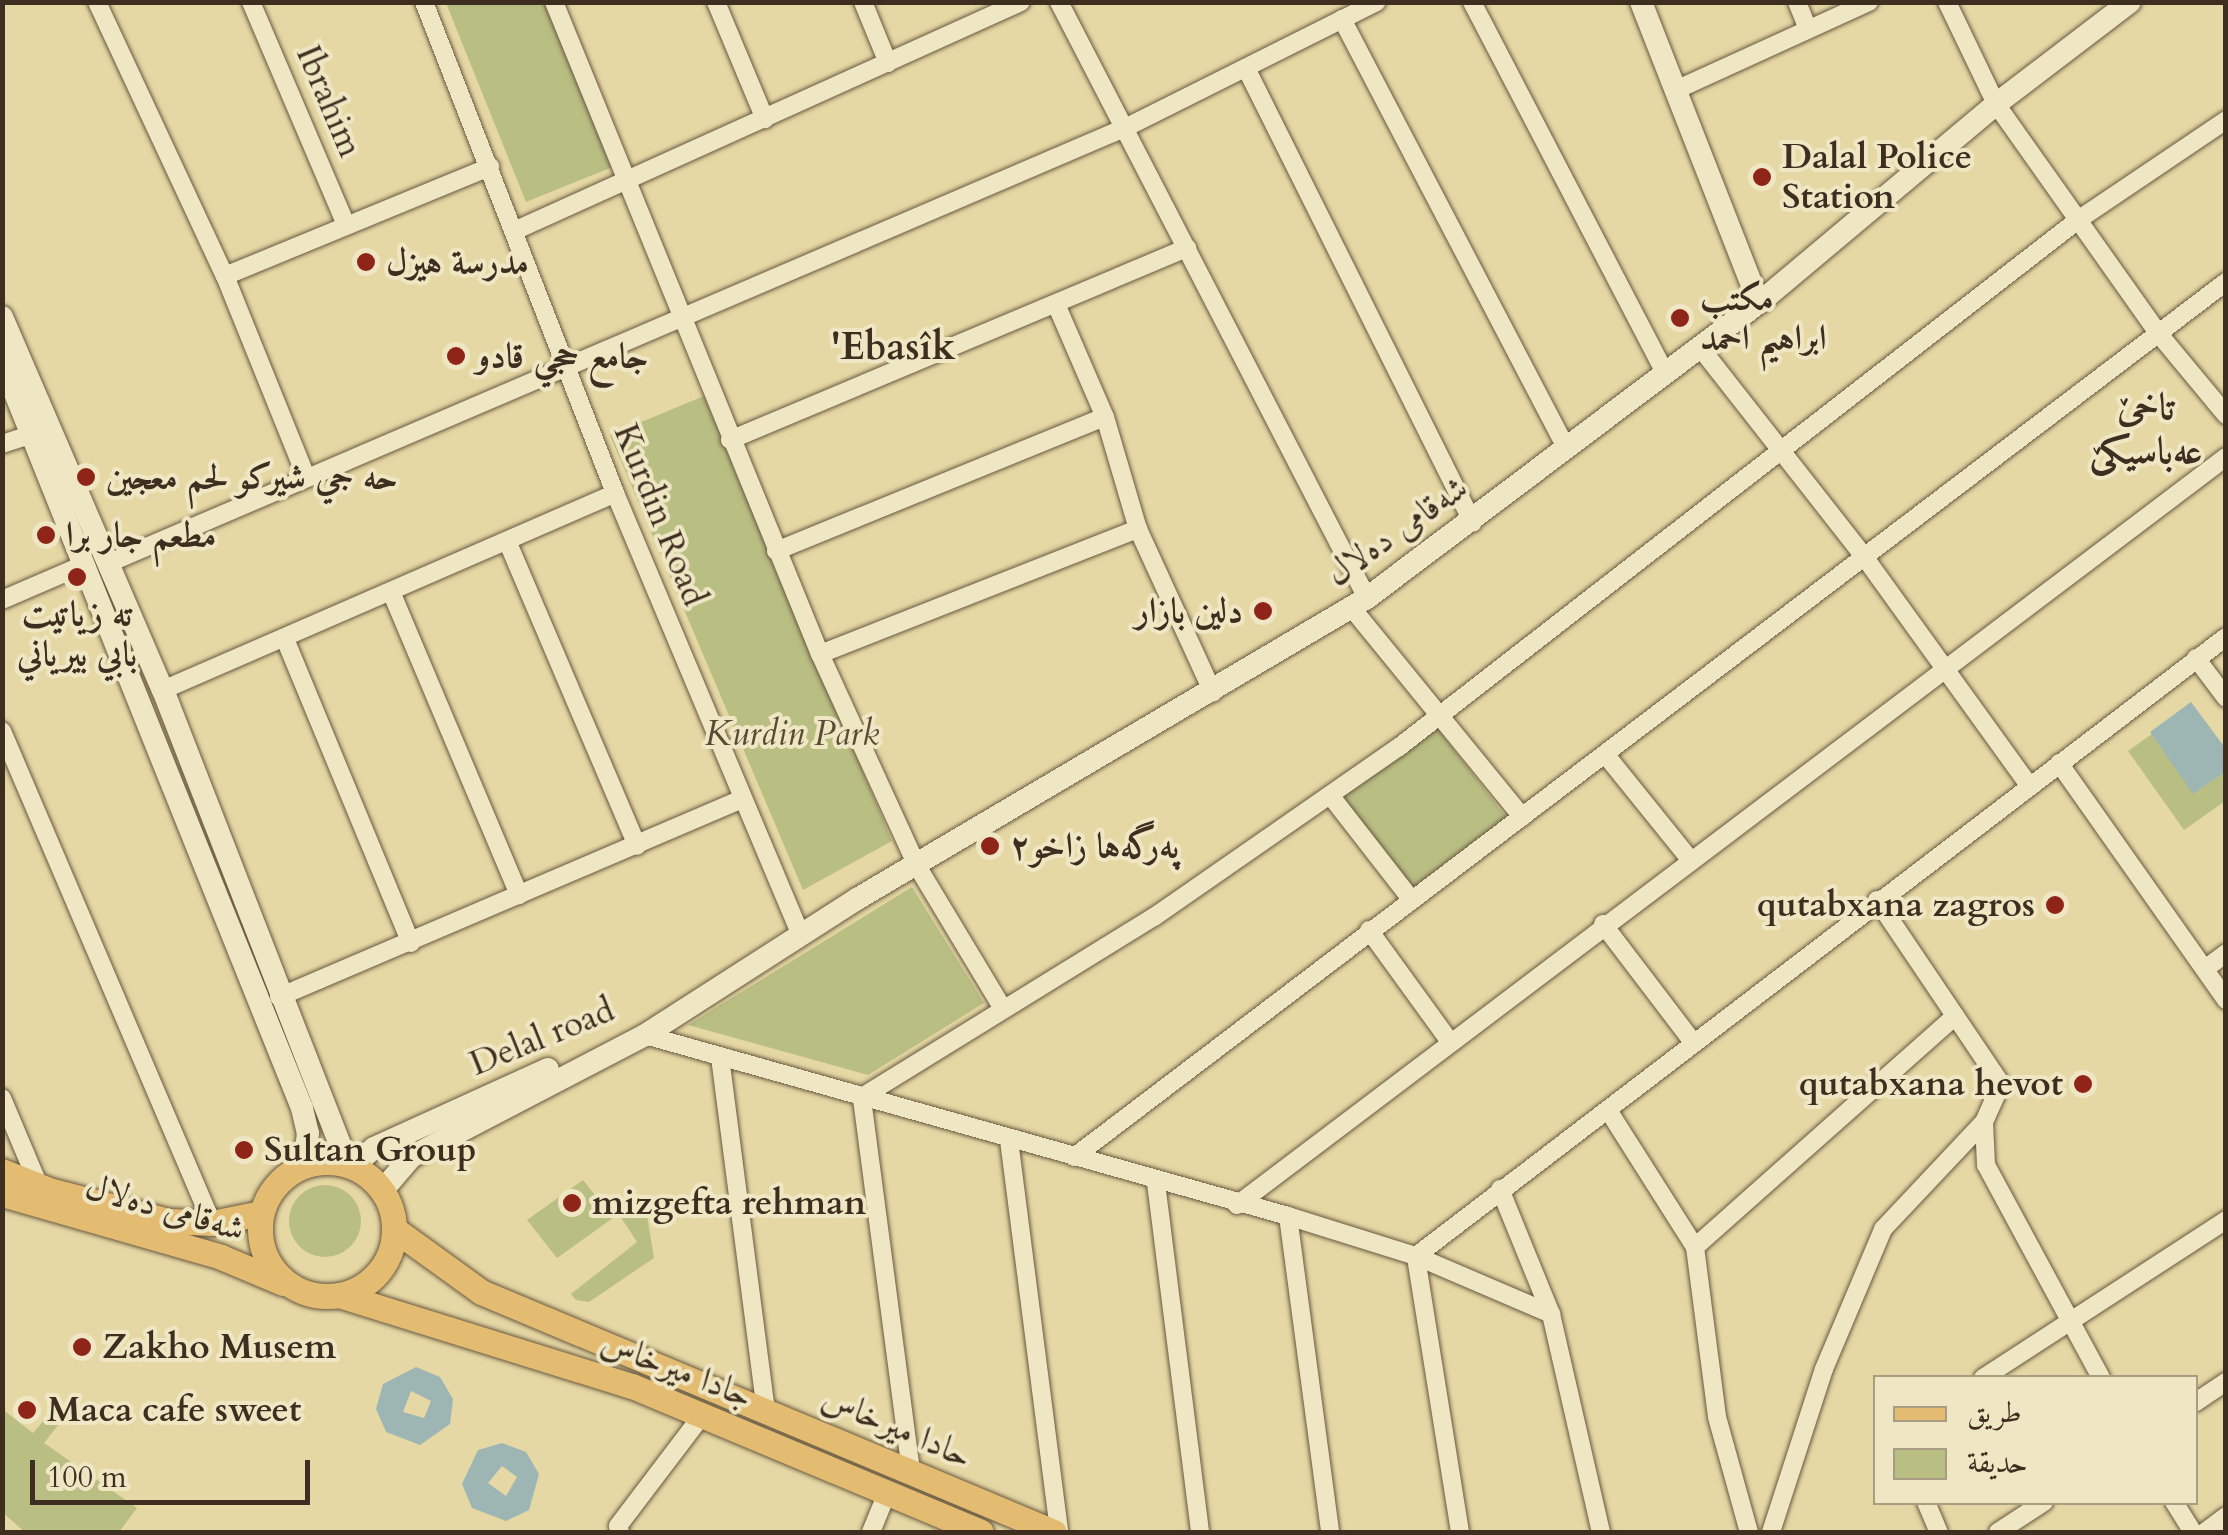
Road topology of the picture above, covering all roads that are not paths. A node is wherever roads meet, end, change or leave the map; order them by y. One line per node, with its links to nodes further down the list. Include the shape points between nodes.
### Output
1 (97, 2): 32 (street)
2 (251, 2): 29 (street, Ibrahim)
3 (424, 2): 26 (street, Kurdin Road)
4 (554, 2): 27 (street)
5 (716, 2): 23 (street)
6 (863, 2): 19 (street)
7 (1020, 2): 19 (street)
8 (1059, 2): 25 (street)
9 (1378, 2): 17 (street)
10 (1472, 2): 42 (street)
11 (1641, 2): 21 (main road)
12 (1797, 2): 18 (street)
13 (1870, 2): 18 (street)
14 (1947, 2): 22 (street)
15 (2130, 2): 16 (main road, شەقامی دەلال)
16 (2108, 10): 22 (main road, شەقامی دەلال)
17 (1342, 19): 20 (street); 48 (street)
18 (1807, 27): 21 (street)
19 (888, 63): 23 (street)
20 (1246, 68): 25 (street); 53 (street)
21 (1678, 89): 34 (main road)
22 (1996, 104): 28 (street); 34 (main road, شەقامی دەلال)
23 (764, 119): 27 (street)
24 (2226, 120): 28 (street)
25 (1129, 126): 31 (street); 37 (street)
26 (490, 167): 29 (street); 30 (street, Kurdin Road)
27 (630, 177): 30 (street); 37 (street)
28 (2078, 220): 38 (street); 49 (street)
29 (346, 225): 32 (street)
30 (514, 231): 41 (street, Kurdin Road)
31 (1188, 248): 35 (street); 62 (street)
32 (225, 276): 51 (street)
33 (2226, 282): 38 (street)
34 (1759, 303): 39 (main road, شەقامی دەلال)
35 (1056, 304): 44 (street); 46 (street)
36 (2, 317): 58 (main road)
37 (687, 317): 41 (street); 46 (street)
38 (2158, 333): 43 (street); 57 (street)
39 (1699, 346): 42 (main road, شەقامی دەلال); 49 (street)
40 (2, 360): 45 (main road)
41 (567, 370): 51 (street); 52 (street, Kurdin Road)
42 (1665, 372): 48 (main road, شەقامی دەلال)
43 (2226, 414)
44 (1105, 417): 54 (street); 56 (street)
45 (32, 434): 47 (street); 59 (main road)
46 (730, 440): 56 (street)
47 (2, 444)
48 (1567, 449): 53 (main road, شەقامی دەلال)
49 (1783, 449): 57 (street); 71 (street)
50 (2226, 457): 67 (street)
51 (305, 474): 58 (street)
52 (615, 493): 55 (street); 77 (street, Kurdin Road)
53 (1473, 523): 62 (main road, شەقامی دەلال)
54 (1138, 529): 65 (street); 69 (street)
55 (508, 543): 60 (street); 79 (street)
56 (776, 551): 65 (street)
57 (1863, 555): 67 (street); 73 (street)
58 (109, 563): 68 (main road)
59 (85, 564): 61 (street); 105 (main road, via 302,1108 308,1133)
60 (392, 594): 64 (street); 82 (street)
61 (2, 600)
62 (1359, 602): 69 (main road, شەقامی دەلال); 71 (street)
63 (2226, 636): 66 (street)
64 (284, 639): 68 (street); 88 (street)
65 (820, 654): 81 (street)
66 (2196, 658): 70 (street); 74 (street)
67 (1948, 670): 75 (street); 80 (street)
68 (163, 690): 91 (main road)
69 (1213, 693): 81 (main road, شەقامی دەلال)
70 (2226, 698)
71 (1440, 714): 76 (street); 78 (street)
72 (2, 731): 117 (street)
73 (1605, 754): 78 (street); 80 (street)
74 (2059, 764): 75 (street); 90 (street)
75 (2029, 785): 84 (street)
76 (1330, 795): 83 (street); 93 (street, via 1154,917)
77 (742, 799): 79 (street); 87 (street, Kurdin Road)
78 (1522, 817): 83 (street)
79 (637, 846): 82 (street)
80 (1688, 858): 85 (street)
81 (916, 864): 87 (main road, شەقامی دەلال); 93 (street)
82 (519, 895): 88 (street)
83 (1411, 899): 86 (street)
84 (1877, 900): 94 (street); 96 (street)
85 (1603, 924): 96 (street); 97 (street)
86 (1369, 930): 97 (street); 104 (street)
87 (801, 936): 95 (main road, شەقامی دەلال)
88 (411, 944): 91 (street)
89 (2226, 953): 90 (street)
90 (2206, 969): 92 (street)
91 (279, 998): 106 (main road)
92 (2226, 1000)
93 (1003, 1009): 99 (street)
94 (1955, 1016): 102 (street, via 2001,1084); 119 (street)
95 (645, 1034): 98 (street); 106 (main road, Delal road, via 579,1055 406,1132); 111 (main road, Delal road, via 410,1157)
96 (1692, 1041): 101 (street)
97 (1450, 1042): 113 (street)
98 (720, 1058): 99 (street); 129 (street)
99 (862, 1097): 103 (street); 131 (street)
100 (2, 1098): 109 (street)
101 (1608, 1110): 110 (street); 119 (street)
102 (1984, 1122): 124 (street, via 1986,1165); 146 (street, via 1883,1229 1824,1370)
103 (1009, 1140): 104 (street); 140 (street)
104 (1074, 1157): 108 (street)
105 (304, 1166): 106 (main road); 114 (main road, via 281,1179)
106 (350, 1166): 111 (main road)
107 (2, 1171): 109 (main road)
108 (1156, 1183): 113 (street); 141 (street)
109 (39, 1186): 117 (main road, via 127,1213)
110 (1500, 1189): 120 (street); 123 (street)
111 (382, 1192): 118 (main road)
112 (2, 1194): 121 (main road, شەقامی دەلال, via 221,1257)
113 (1237, 1205): 115 (street)
114 (261, 1213): 117 (main road); 121 (main road, via 264,1256 281,1278)
115 (1288, 1216): 120 (street); 142 (street)
116 (2226, 1220): 124 (street)
117 (212, 1223)
118 (394, 1229): 122 (main road, via 378,1272); 129 (main road, حادا ميرخاس, via 480,1292)
119 (1695, 1247): 145 (street, via 1717,1417)
120 (1416, 1256): 123 (street); 143 (street)
121 (306, 1293): 122 (main road)
122 (339, 1295): 130 (main road, جادا ميرخاس)
123 (1550, 1314): 144 (street)
124 (2070, 1320): 125 (street); 126 (street)
125 (1988, 1375)
126 (2098, 1375)
127 (2226, 1382): 128 (street)
128 (2198, 1401)
129 (766, 1409): 131 (main road, حادا ميرخاس)
130 (703, 1414): 132 (main road, جادا ميرخاس); 137 (street, via 618,1526)
131 (911, 1471): 140 (main road, حادا ميرخاس)
132 (887, 1493): 138 (street); 139 (main road, جادا ميرخاس)
133 (1927, 1505): 147 (street)
134 (2039, 1505): 148 (street)
135 (2176, 1505): 149 (street)
136 (2226, 1516): 150 (street)
137 (620, 1532)
138 (870, 1532)
139 (981, 1532)
140 (1056, 1532)
141 (1200, 1532)
142 (1330, 1532)
143 (1460, 1532)
144 (1601, 1532)
145 (1749, 1532)
146 (1771, 1532)
147 (1938, 1532)
148 (1998, 1532)
149 (2194, 1532)
150 (2206, 1532)

